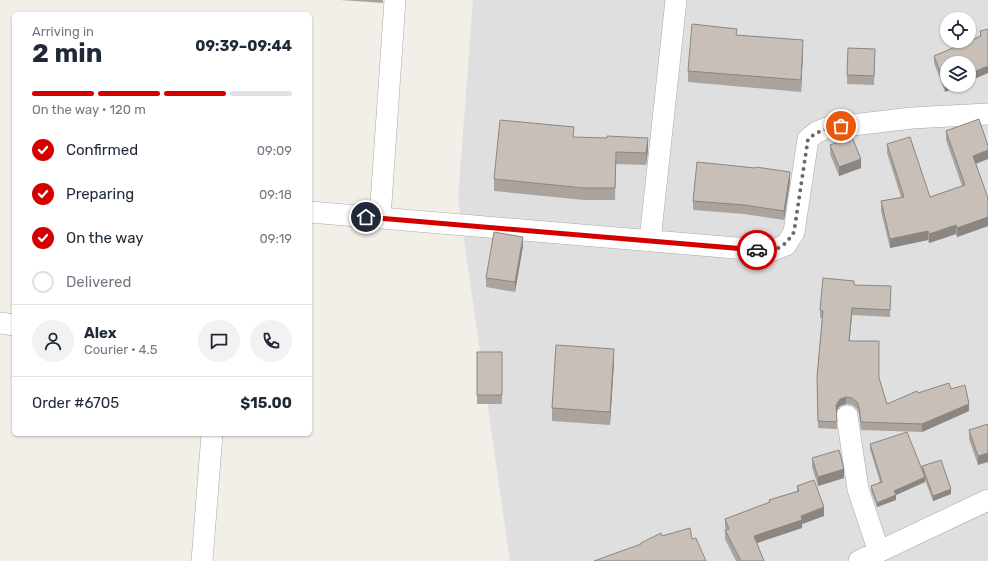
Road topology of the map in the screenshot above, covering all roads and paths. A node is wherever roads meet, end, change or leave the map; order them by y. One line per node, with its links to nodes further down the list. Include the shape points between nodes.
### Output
1 (396, 0): 5 (street)
2 (676, 0): 6 (street)
3 (988, 114): 6 (street, via 912,118 827,128 817,132 808,139 794,232 786,245 771,251)
4 (312, 212): 5 (street)
5 (380, 218): 6 (street)
6 (650, 240)
7 (0, 323): 8 (street)
8 (12, 325)
9 (847, 416): 12 (street, via 858,489)
10 (212, 436): 13 (street)
11 (988, 500): 12 (street)
12 (879, 552): 14 (street)
13 (202, 561)
14 (859, 561)

